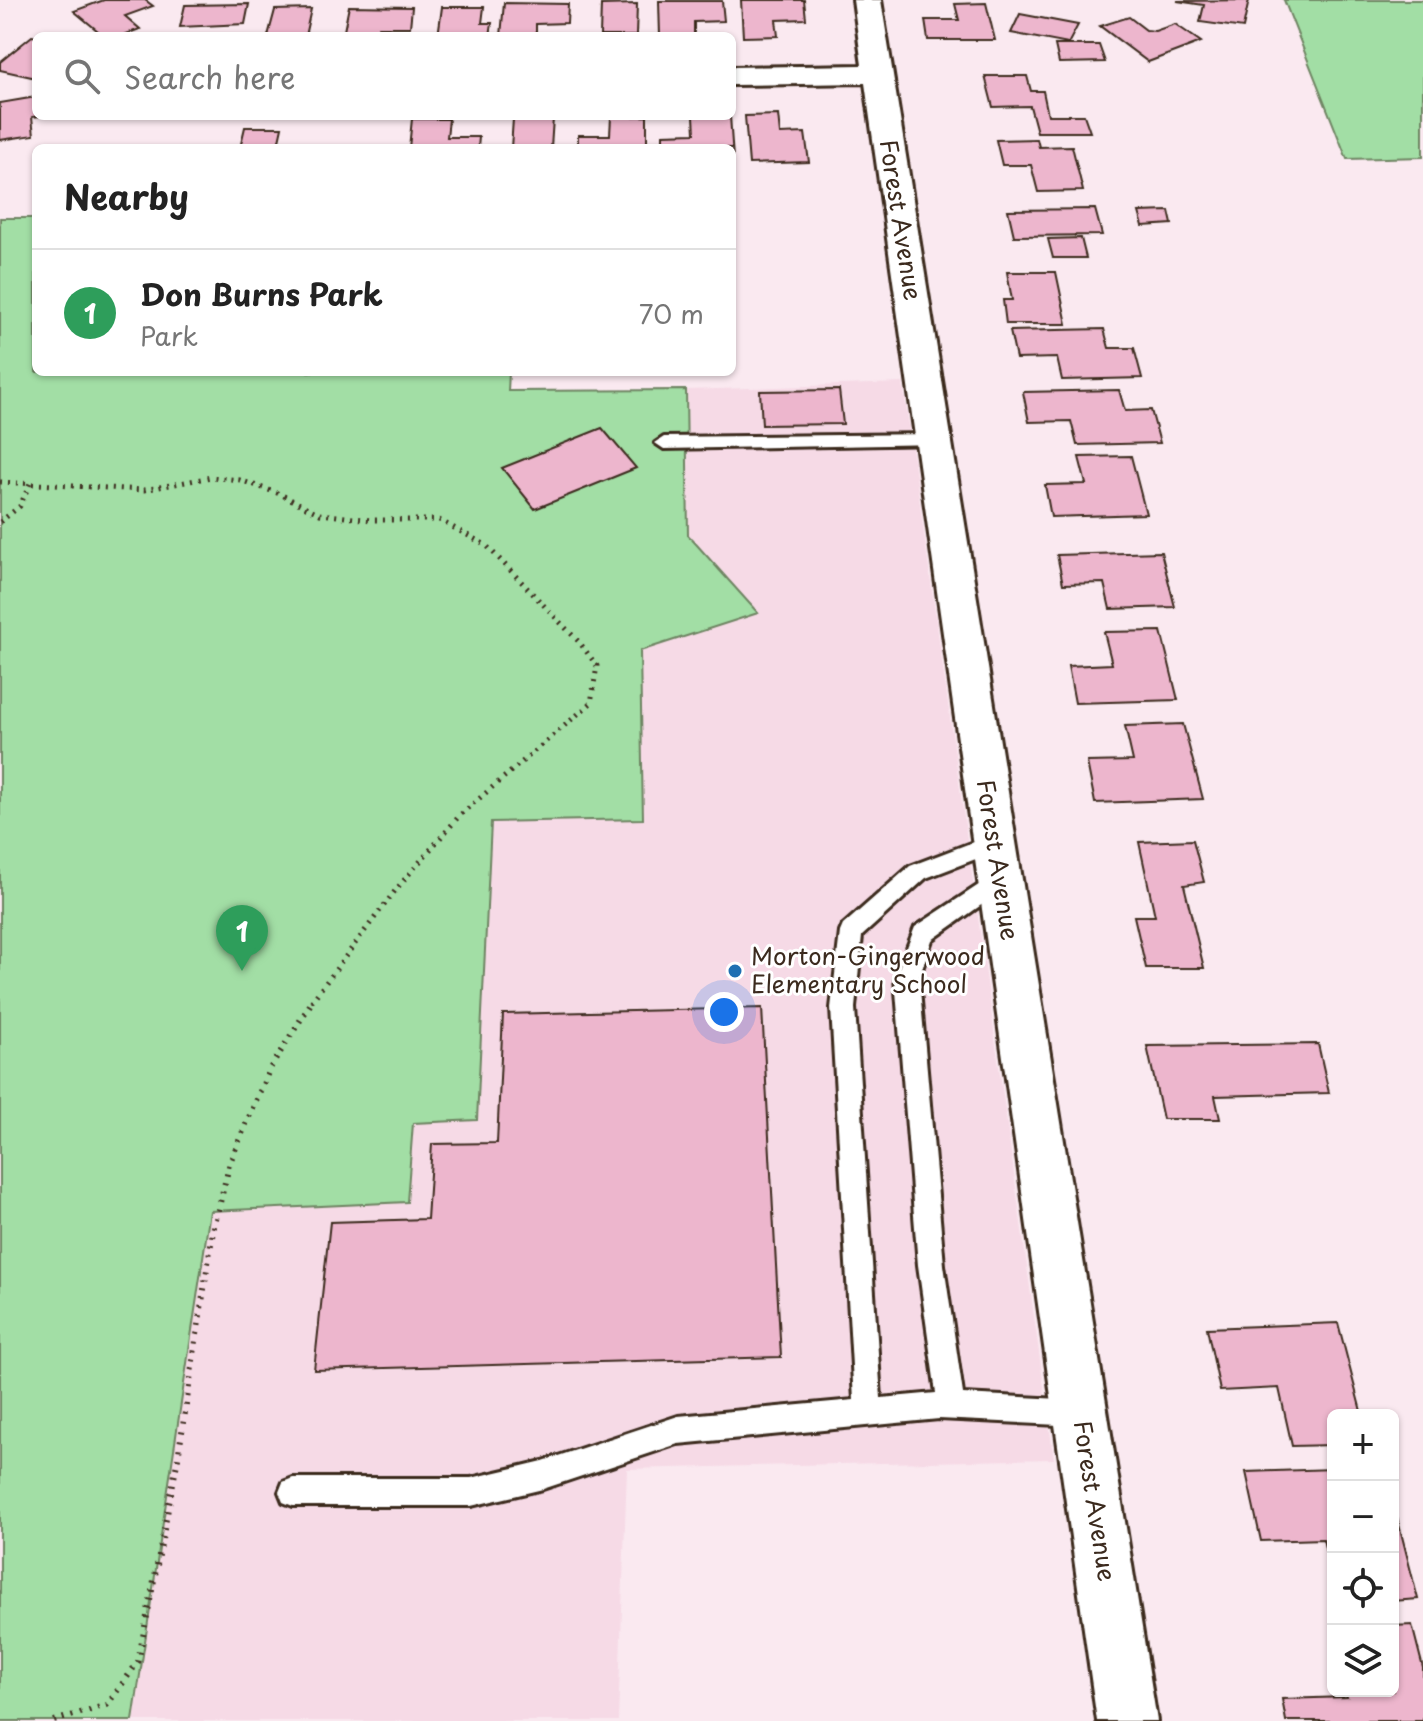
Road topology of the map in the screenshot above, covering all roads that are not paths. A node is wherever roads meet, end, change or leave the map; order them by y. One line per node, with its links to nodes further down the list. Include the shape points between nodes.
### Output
1 (867, 0): 2 (street, Forest Avenue)
2 (879, 74): 3 (street); 4 (street, Forest Avenue)
3 (736, 76)
4 (934, 440): 5 (lane); 6 (street, Forest Avenue)
5 (664, 443)
6 (997, 862): 7 (lane, via 923,934 907,978 931,1265); 8 (lane, via 918,872 851,932 843,1008); 9 (street, Forest Avenue)
7 (951, 1406): 8 (lane); 9 (lane)
8 (868, 1412): 10 (lane, via 678,1430 543,1475 471,1492)
9 (1080, 1413): 11 (street, Forest Avenue)
10 (293, 1492)
11 (1127, 1721)

